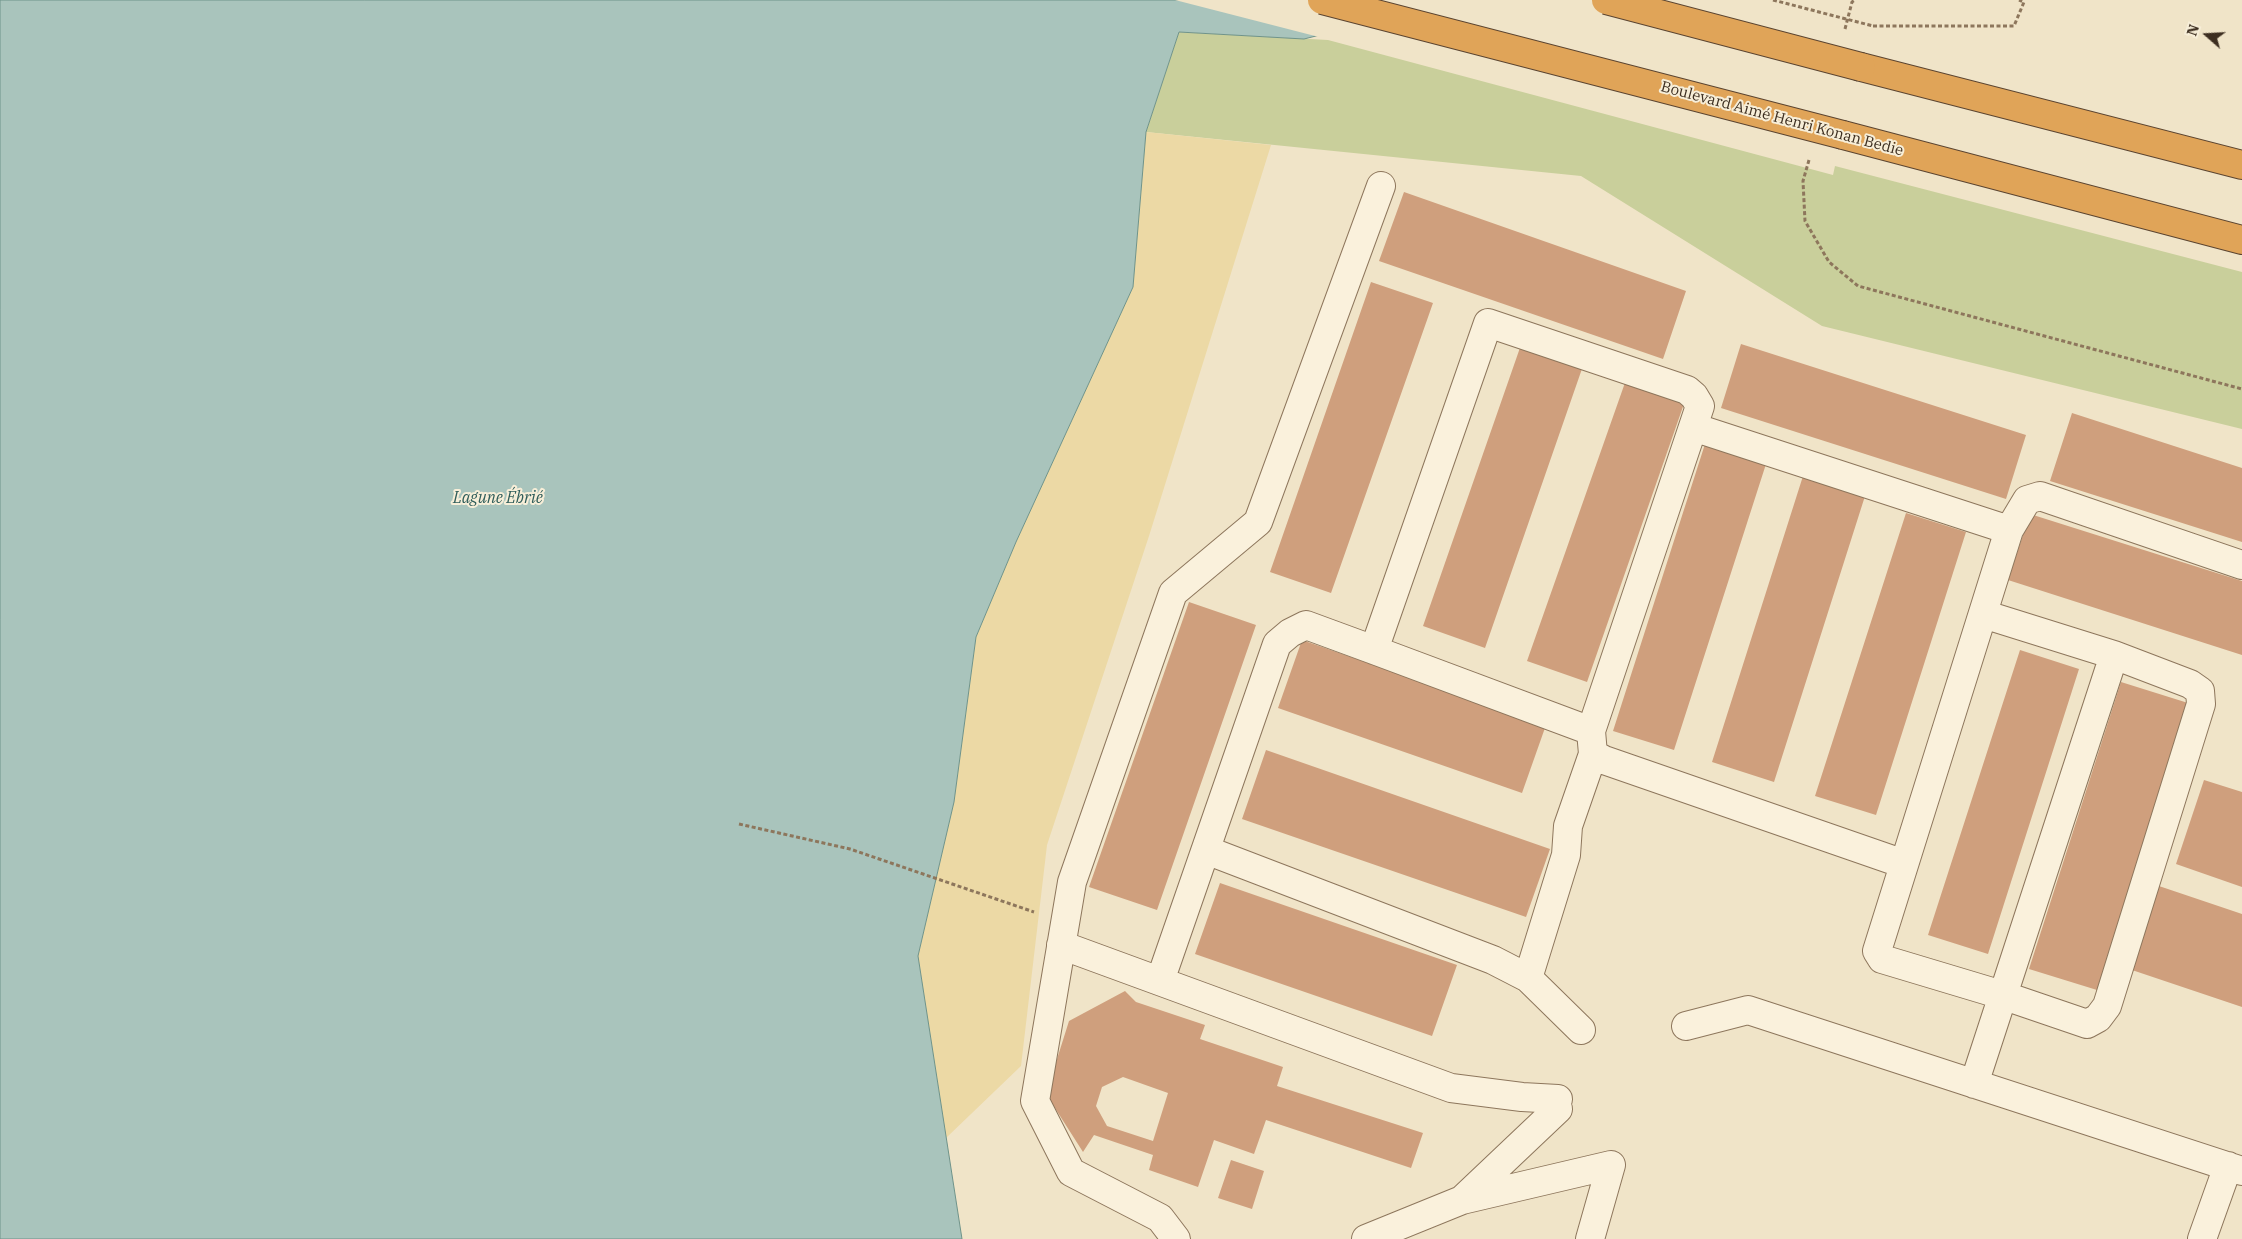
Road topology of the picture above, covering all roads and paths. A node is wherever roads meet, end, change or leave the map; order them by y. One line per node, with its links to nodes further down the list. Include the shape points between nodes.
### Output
1 (1322, 0): 8 (highway, Boulevard Aimé Henri Konan Bedie, bridge)
2 (1606, 0): 5 (highway, bridge)
3 (1773, 0): 4 (path, bridge, via 1873,26 2014,26 2024,2)
4 (2019, 0)
5 (2242, 165)
6 (1803, 181): 9 (path, via 1806,221 1829,262 1858,286)
7 (1381, 186): 20 (street, via 1258,522 1173,593 1072,882)
8 (2242, 240)
9 (2242, 389)
10 (1693, 427): 11 (street); 14 (street, via 1700,406 1687,390 1488,323); 16 (street)
11 (2010, 530): 12 (street, via 2027,500 2040,496); 13 (street)
12 (2242, 565)
13 (1983, 614): 15 (street); 19 (street)
14 (1374, 650): 16 (street); 18 (street, via 1306,625 1277,644)
15 (2114, 655): 23 (street); 23 (street, via 2190,684 2200,691 2201,704 2107,1006 2098,1018 2087,1024)
16 (1592, 742): 19 (street, via 1613,763); 21 (street, via 1568,826 1566,855)
17 (739, 824): 20 (path, via 850,849)
18 (1206, 850): 21 (street, via 1493,960); 22 (street)
19 (1904, 864): 23 (street, via 1876,951 1882,959)
20 (1063, 934): 22 (street); 29 (street, via 1036,1101 1071,1172 1160,1218)
21 (1528, 978): 25 (street)
22 (1160, 982): 28 (street, via 1451,1088 1558,1104)
23 (2002, 995): 26 (street)
24 (1686, 1026): 26 (street, via 1748,1010)
25 (1582, 1030)
26 (1974, 1084): 27 (street)
27 (2235, 1169): 32 (street)
28 (1462, 1200): 30 (street); 31 (street, via 1611,1165)
29 (1176, 1239)
30 (1366, 1239)
31 (1590, 1239)
32 (2202, 1239)

